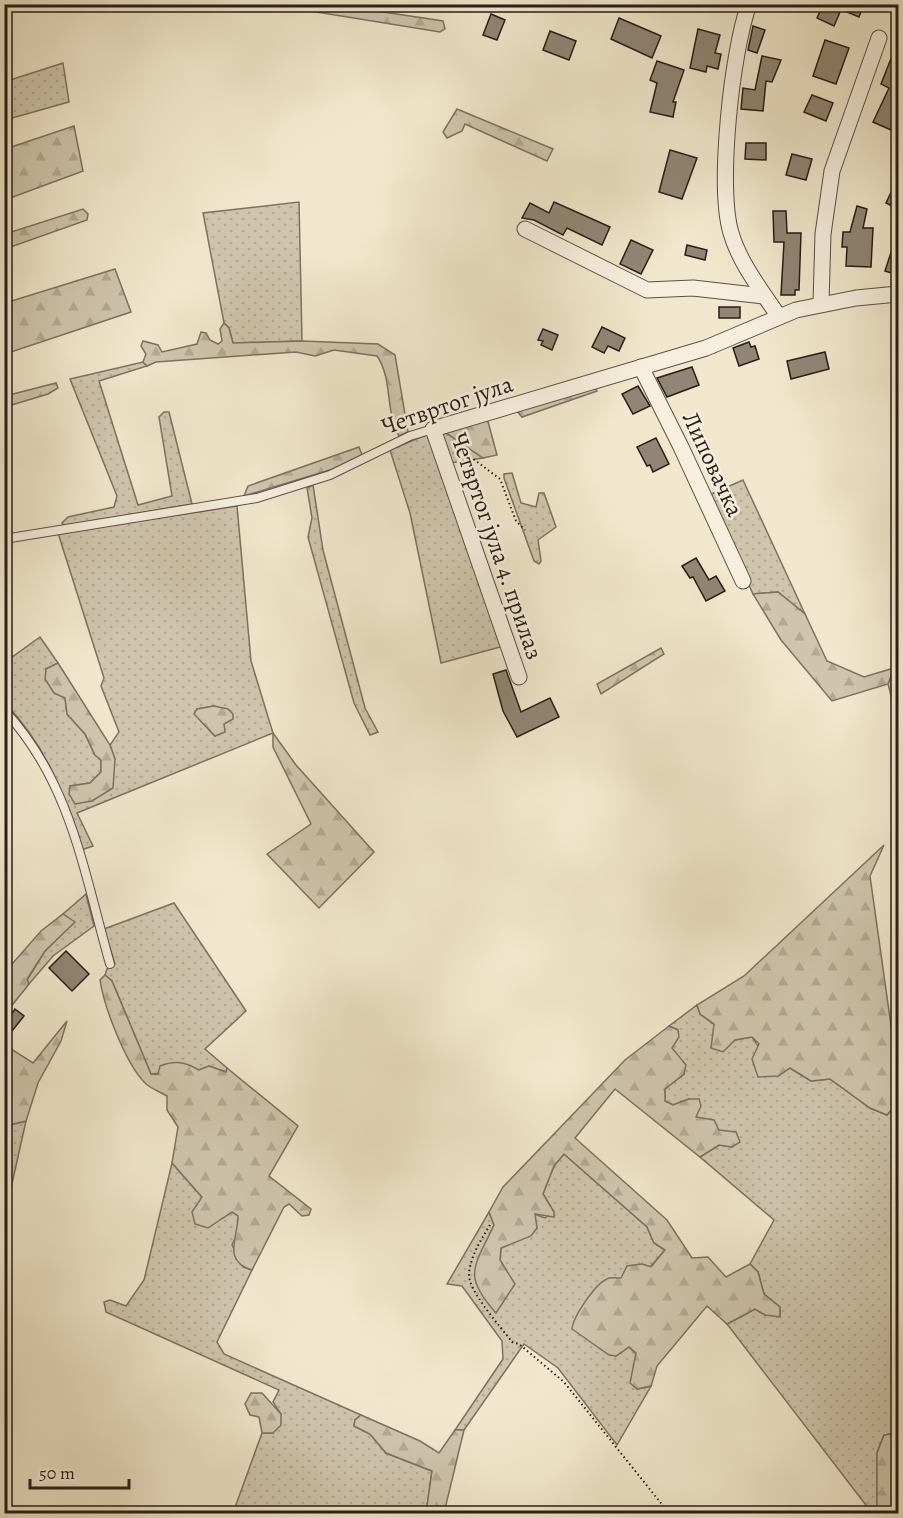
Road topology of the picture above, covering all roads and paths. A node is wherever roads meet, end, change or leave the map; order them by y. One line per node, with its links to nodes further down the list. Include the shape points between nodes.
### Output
1 (749, 4): 5 (street, via 733,79 726,184 731,232)
2 (879, 38): 6 (street, via 832,171 823,234)
3 (525, 229): 5 (street, via 647,290 693,288)
4 (898, 294): 6 (street, Четвртог јула)
5 (764, 296): 7 (street)
6 (821, 303): 7 (street, Четвртог јула)
7 (779, 317): 8 (street, Четвртог јула, via 706,348)
8 (641, 367): 9 (street, Четвртог јула); 12 (street, Липовачка)
9 (433, 429): 10 (path, via 500,479 516,521); 11 (lane, Четвртог јула, via 330,475 257,498); 13 (street, Четвртог јула 4. прилаз)
10 (525, 530)
11 (4, 538)
12 (743, 582)
13 (519, 677)
14 (4, 710): 15 (lane, via 40,754 61,795)
15 (110, 964)
16 (490, 1225): 17 (path, via 475,1251 468,1275 472,1287 512,1342 564,1382)
17 (673, 1514)

